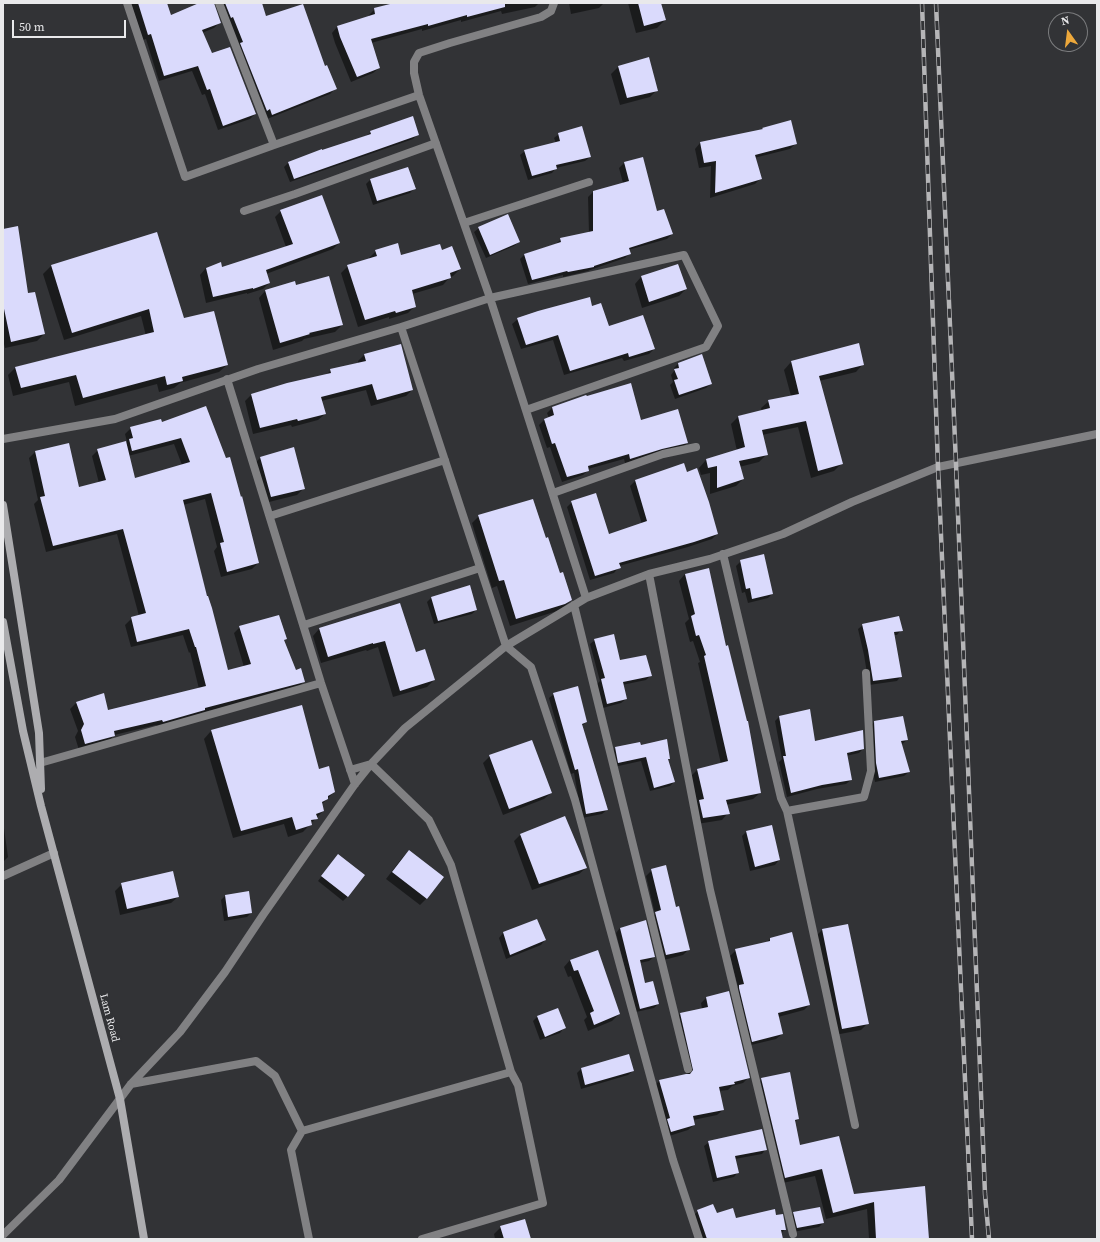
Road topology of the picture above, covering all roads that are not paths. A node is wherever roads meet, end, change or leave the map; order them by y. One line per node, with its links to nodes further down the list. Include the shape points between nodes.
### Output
1 (127, 3): 6 (street, via 184,177)
2 (219, 3): 6 (street)
3 (554, 3): 4 (street, via 551,11 541,17 419,53 414,62 414,73)
4 (419, 95): 5 (street); 6 (street)
5 (436, 143): 8 (street); 9 (street)
6 (274, 145)
7 (589, 182): 9 (street)
8 (244, 211)
9 (464, 223): 10 (street)
10 (490, 298): 11 (street); 13 (street); 13 (street, via 684,255 718,326 706,347)
11 (401, 327): 12 (street); 17 (street)
12 (227, 379): 15 (street, via 115,419); 20 (street)
13 (526, 410): 18 (street)
14 (1097, 434): 21 (street, via 938,468 852,502 783,534)
15 (3, 439)
16 (696, 448): 18 (street, via 663,454)
17 (445, 460): 20 (street); 22 (street)
18 (552, 493): 24 (street)
19 (3, 504): 31 (main road, via 39,733)
20 (270, 516): 27 (street)
21 (723, 554): 23 (street); 36 (street, via 781,798)
22 (480, 568): 27 (street); 28 (street)
23 (649, 574): 24 (street); 45 (street, via 710,890)
24 (586, 598): 25 (street)
25 (574, 605): 28 (street); 39 (street)
26 (3, 622): 35 (main road, via 23,731)
27 (304, 625): 30 (street)
28 (506, 646): 32 (street, via 405,728); 50 (street, via 531,667 575,800 673,1160)
29 (866, 673): 36 (street, via 871,771 864,797)
30 (321, 683): 31 (street); 33 (street)
31 (40, 763): 35 (main road)
32 (370, 764): 33 (street); 34 (street); 40 (street, via 430,820 451,865)
33 (350, 770): 34 (street)
34 (355, 784): 41 (street, via 225,972 180,1032)
35 (41, 806): 37 (main road, Lam Road)
36 (787, 811): 43 (street)
37 (54, 853): 38 (street); 42 (main road, Lam Road)
38 (3, 876)
39 (688, 1069)
40 (511, 1072): 44 (street); 49 (street, via 518,1085 544,1203)
41 (131, 1084): 42 (street); 44 (street, via 256,1061 275,1076)
42 (120, 1100): 46 (street, via 59,1180); 47 (main road, Lam Road)
43 (855, 1125)
44 (302, 1131): 48 (street, via 291,1150)
45 (793, 1234)
46 (3, 1235)
47 (144, 1239)
48 (309, 1239)
49 (422, 1239)
50 (699, 1239)

